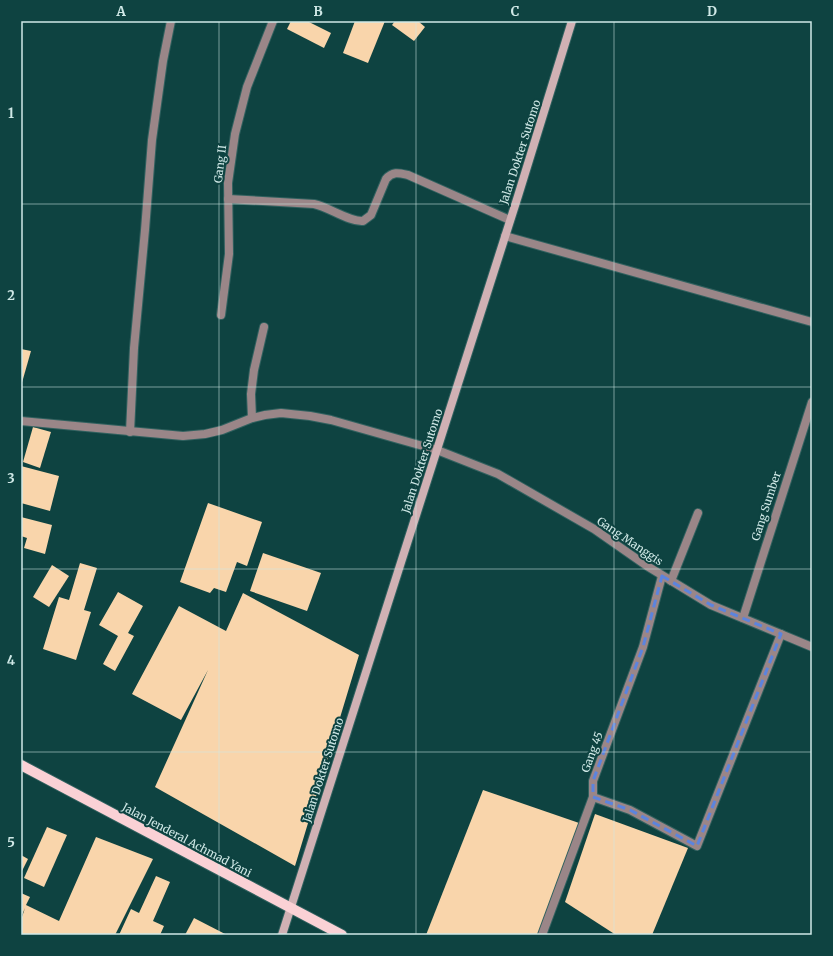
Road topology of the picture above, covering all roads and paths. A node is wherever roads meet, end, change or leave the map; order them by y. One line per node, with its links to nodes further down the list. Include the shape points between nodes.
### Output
1 (172, 21): 13 (street, via 163,61 152,140 134,348)
2 (273, 21): 4 (street, Gang II, via 247,87 238,121 228,183)
3 (572, 21): 5 (street, Jalan Dokter Sutomo)
4 (228, 199): 5 (street, via 314,204 363,221 370,215 386,179 397,172); 7 (street, Gang II, via 229,254)
5 (510, 220): 6 (street, Jalan Dokter Sutomo)
6 (505, 236): 8 (street); 14 (street, Jalan Dokter Sutomo)
7 (221, 315)
8 (812, 322)
9 (264, 327): 11 (street, via 254,370)
10 (812, 402): 18 (street, Gang Sumber)
11 (252, 418): 13 (street, Gang Manggis, via 205,434 183,436); 14 (street, Gang Manggis, via 282,413 310,416 371,430)
12 (21, 421): 13 (street, Gang Manggis)
13 (130, 432)
14 (437, 450): 16 (street, Gang Manggis, via 498,474 594,529); 23 (street, Jalan Dokter Sutomo)
15 (698, 513): 17 (street)
16 (662, 576): 17 (street, Gang Manggis); 22 (street, Gang 45, via 643,646 593,781)
17 (670, 581): 18 (street, Gang Manggis, via 711,605)
18 (743, 618): 19 (street, Gang Manggis)
19 (781, 634): 20 (street, Gang Manggis); 22 (street, via 697,846 630,810)
20 (812, 647)
21 (21, 764): 23 (main road, Jalan Jenderal Achmad Yani)
22 (593, 797): 26 (street, Gang 45)
23 (291, 908): 24 (street, Jalan Dokter Sutomo); 25 (main road, Jalan Jenderal Achmad Yani)
24 (282, 935)
25 (342, 935)
26 (542, 935)

